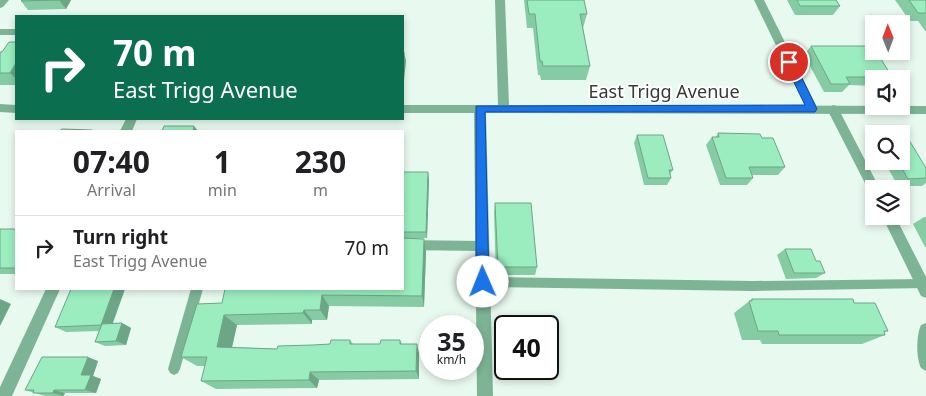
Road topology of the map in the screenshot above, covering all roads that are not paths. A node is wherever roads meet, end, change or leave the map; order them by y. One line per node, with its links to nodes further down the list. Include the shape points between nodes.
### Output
1 (4, 0): 4 (street)
2 (500, 0): 11 (street)
3 (759, 0): 12 (street)
4 (0, 5)
5 (0, 32): 6 (lane)
6 (15, 32)
7 (0, 108): 8 (street)
8 (15, 108)
9 (480, 108): 10 (street, East Trigg Avenue); 11 (street, East Trigg Avenue); 18 (street)
10 (404, 109)
11 (504, 109): 12 (street, East Trigg Avenue)
12 (812, 109): 13 (street, East Trigg Avenue)
13 (833, 109): 14 (street, East Trigg Avenue); 15 (street)
14 (926, 110)
15 (869, 180)
16 (893, 225): 20 (street)
17 (404, 245): 18 (lane)
18 (482, 246): 19 (street)
19 (483, 282): 20 (lane); 27 (street)
20 (925, 288)
21 (53, 290): 26 (street)
22 (197, 290): 25 (lane)
23 (926, 330): 24 (street)
24 (926, 363)
25 (174, 369)
26 (4, 396)
27 (485, 396)

